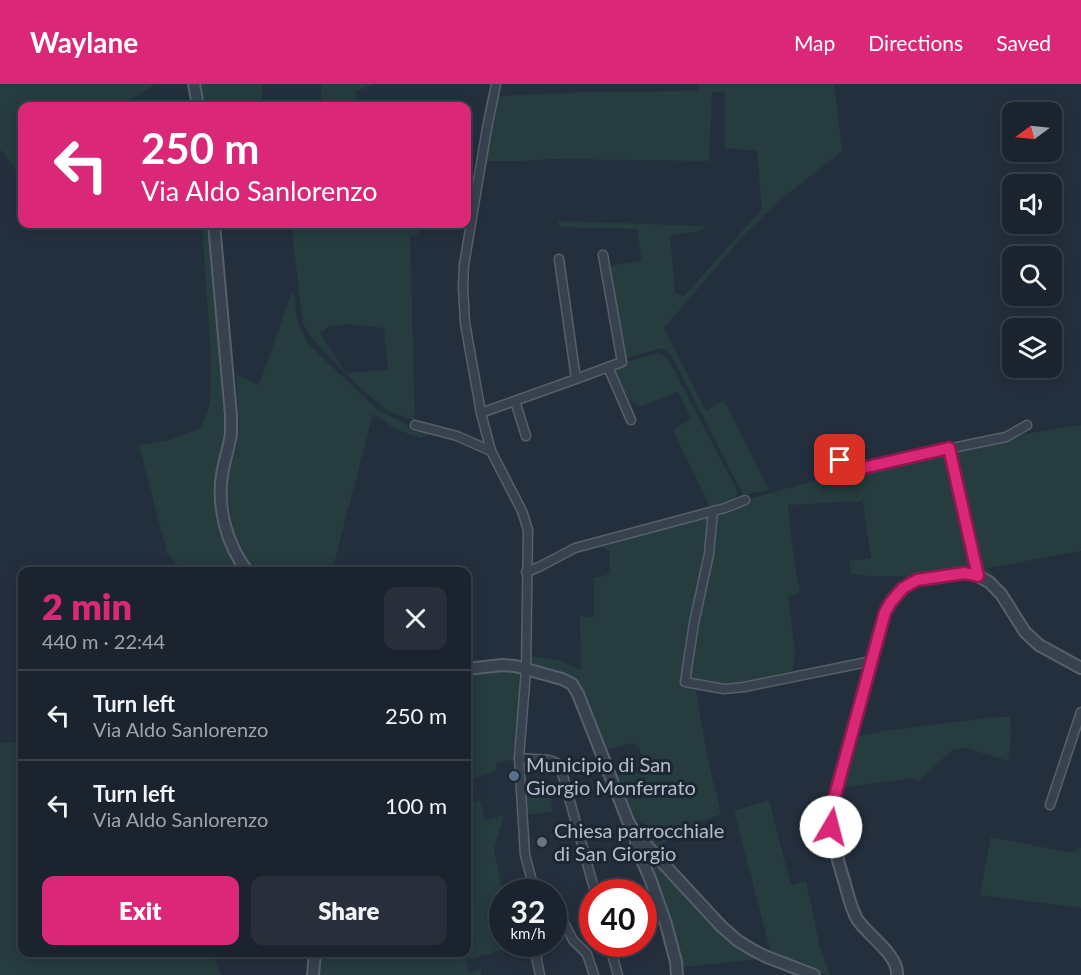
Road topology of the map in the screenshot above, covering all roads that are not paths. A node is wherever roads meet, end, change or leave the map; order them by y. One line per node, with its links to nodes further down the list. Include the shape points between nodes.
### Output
1 (194, 84): 3 (street)
2 (496, 84): 4 (street)
3 (197, 102)
4 (471, 221)
5 (214, 228): 22 (street, via 231,415 222,508 229,536)
6 (470, 228): 12 (street, via 464,266 465,323)
7 (603, 255): 9 (street, via 622,362)
8 (559, 260): 10 (street)
9 (608, 367): 10 (street); 13 (street)
10 (576, 379): 11 (street)
11 (515, 401): 12 (street); 16 (street)
12 (481, 413): 18 (street)
13 (631, 420)
14 (415, 425): 18 (street, via 457,436)
15 (1027, 425): 17 (street, via 1006,437)
16 (526, 436)
17 (949, 448): 19 (street, via 854,470); 24 (street)
18 (491, 451): 23 (street, via 526,522)
19 (840, 460)
20 (745, 500): 21 (street)
21 (713, 511): 23 (street, via 575,548); 25 (street, via 709,554 685,682 724,689 744,687)
22 (244, 567)
23 (526, 572): 28 (street)
24 (978, 576): 25 (street, via 965,573 917,580 903,588 885,612); 27 (street, via 1001,594 1025,632 1039,645)
25 (872, 661): 45 (street, via 832,810 832,841 856,916 895,963)
26 (471, 668): 28 (street, via 502,665)
27 (1081, 668)
28 (526, 670): 30 (street); 32 (street, via 572,684)
29 (1081, 712): 31 (street)
30 (519, 758): 33 (street, via 525,855); 34 (street, via 549,760 560,765)
31 (1050, 805)
32 (636, 834): 43 (street, via 636,846 666,924); 44 (street, via 738,941)
33 (532, 879)
34 (591, 879)
35 (567, 928): 41 (street, via 587,954)
36 (315, 957): 39 (street)
37 (537, 957): 40 (street)
38 (613, 957): 42 (street)
39 (313, 975)
40 (540, 975)
41 (594, 975)
42 (618, 975)
43 (677, 975)
44 (814, 975)
45 (897, 975)

